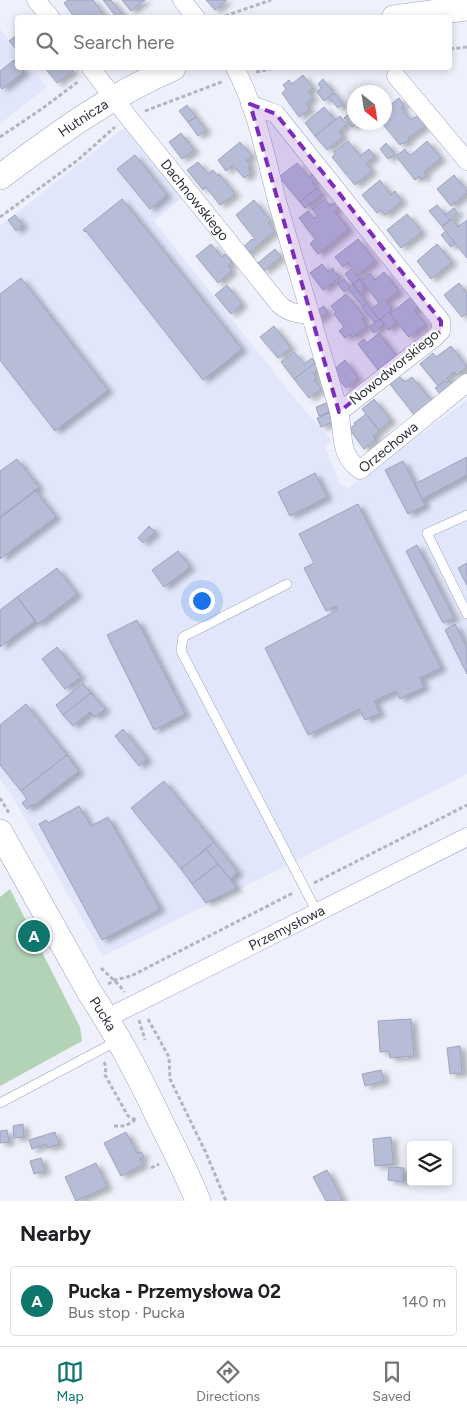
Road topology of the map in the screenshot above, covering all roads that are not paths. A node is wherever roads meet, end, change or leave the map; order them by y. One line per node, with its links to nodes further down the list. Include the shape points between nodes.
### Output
1 (36, 0): 4 (street)
2 (182, 0): 5 (street)
3 (454, 4): 6 (street)
4 (48, 15)
5 (194, 15)
6 (407, 15)
7 (93, 70): 11 (street, Dachnowskiego)
8 (168, 70): 11 (street, Hutnicza)
9 (236, 70): 12 (street, Nowodworskiego)
10 (396, 76): 13 (street)
11 (114, 97): 14 (street, Hutnicza); 15 (street, Dachnowskiego, via 279,304 285,310)
12 (250, 104): 15 (street, Nowodworskiego); 17 (street, Nowodworskiego, via 276,114 441,321 441,331 434,338)
13 (467, 162)
14 (0, 177)
15 (309, 314): 17 (street, Nowodworskiego)
16 (467, 383): 17 (street, Orzechowa, via 360,470 344,450)
17 (339, 412)
18 (467, 515): 20 (lane, via 427,533)
19 (287, 584): 23 (lane, via 183,637 181,651)
20 (467, 614)
21 (0, 832): 24 (street, Pucka)
22 (467, 837): 23 (street, Przemysłowa)
23 (317, 912): 24 (street, Przemysłowa)
24 (107, 1018): 25 (street, Pucka)
25 (109, 1045): 26 (lane); 27 (street, Pucka, via 187,1174)
26 (0, 1103)
27 (198, 1201)

